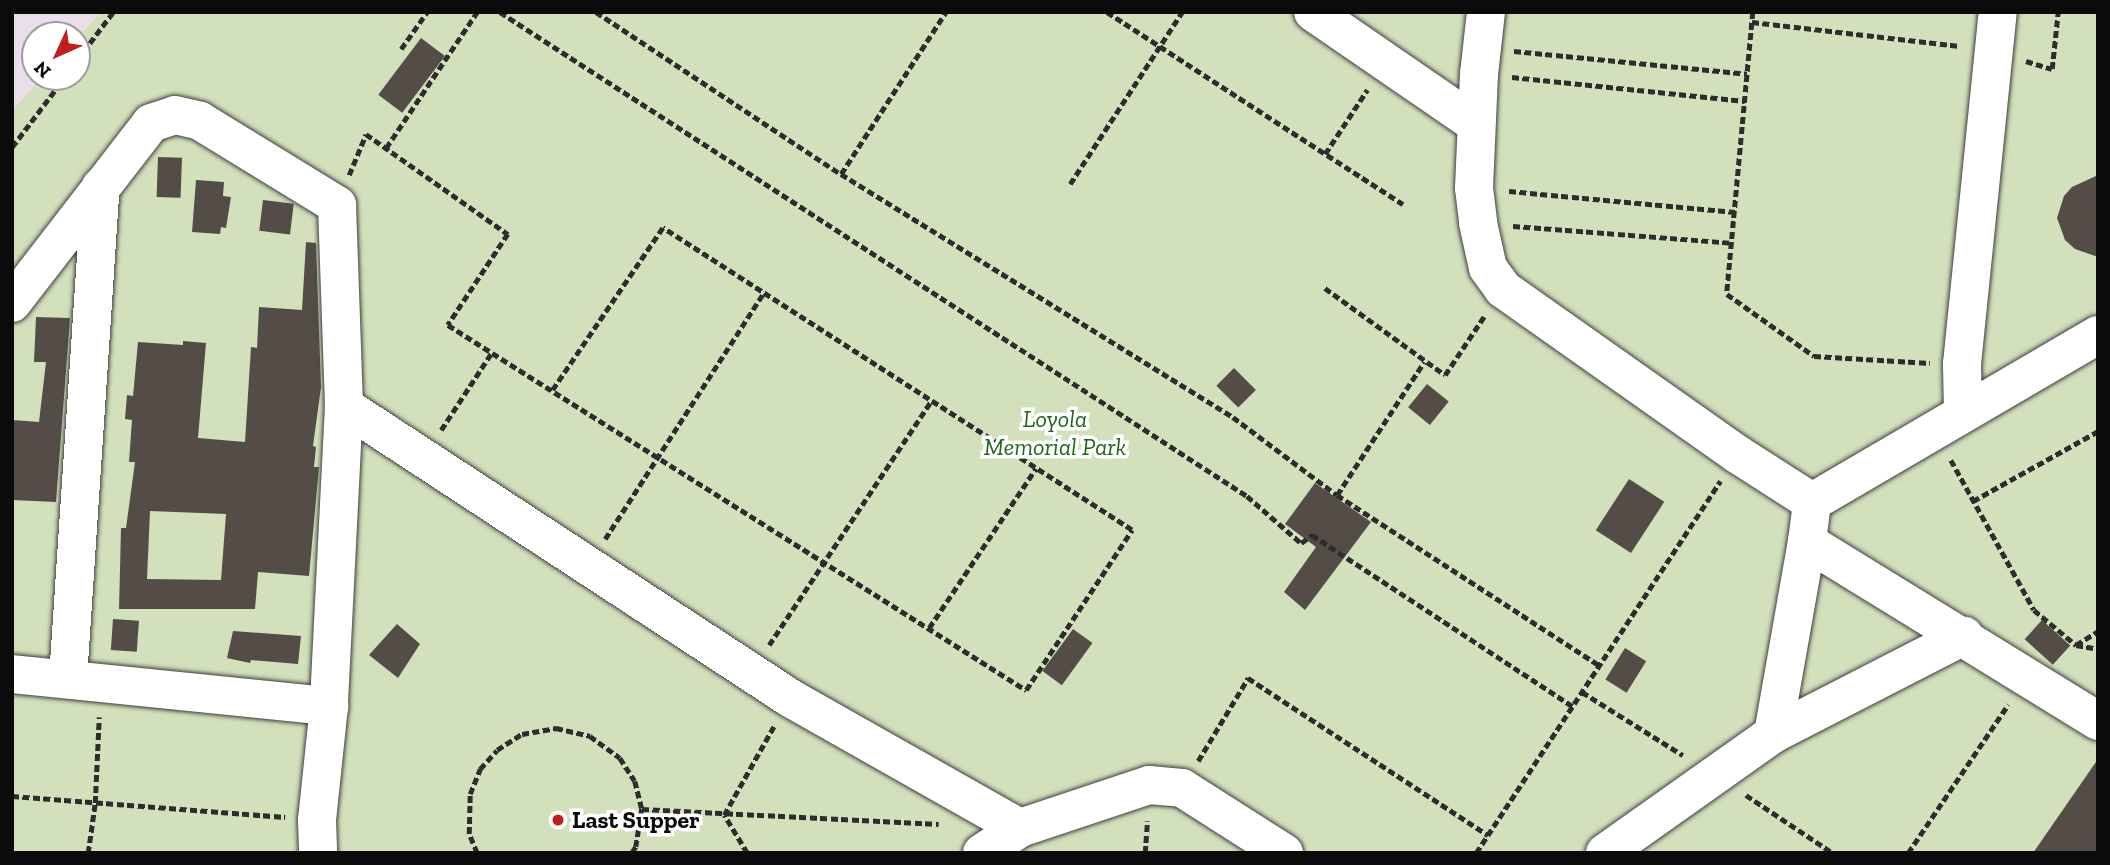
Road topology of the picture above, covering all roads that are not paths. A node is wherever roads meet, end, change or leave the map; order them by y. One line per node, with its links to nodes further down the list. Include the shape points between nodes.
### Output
1 (1313, 12): 4 (lane)
2 (1998, 12): 9 (lane, via 1962,364)
3 (1482, 45): 4 (lane)
4 (1476, 124): 10 (lane, via 1476,205 1488,268 1503,289)
5 (101, 187): 6 (lane); 8 (lane, via 151,123 175,116 200,121 337,205); 14 (lane)
6 (12, 303)
7 (2098, 335): 9 (lane)
8 (344, 406): 15 (lane); 18 (lane, via 790,698)
9 (1948, 421): 10 (lane)
10 (1812, 502): 11 (lane)
11 (1807, 542): 12 (lane); 17 (lane)
12 (1964, 636): 16 (lane); 17 (lane)
13 (12, 674): 14 (lane)
14 (85, 680): 15 (lane)
15 (329, 706): 19 (lane)
16 (2098, 721)
17 (1773, 734): 22 (lane)
18 (1020, 828): 20 (lane); 21 (lane, via 1149,785 1182,788)
19 (317, 836)
20 (982, 853)
21 (1284, 853)
22 (1605, 853)

